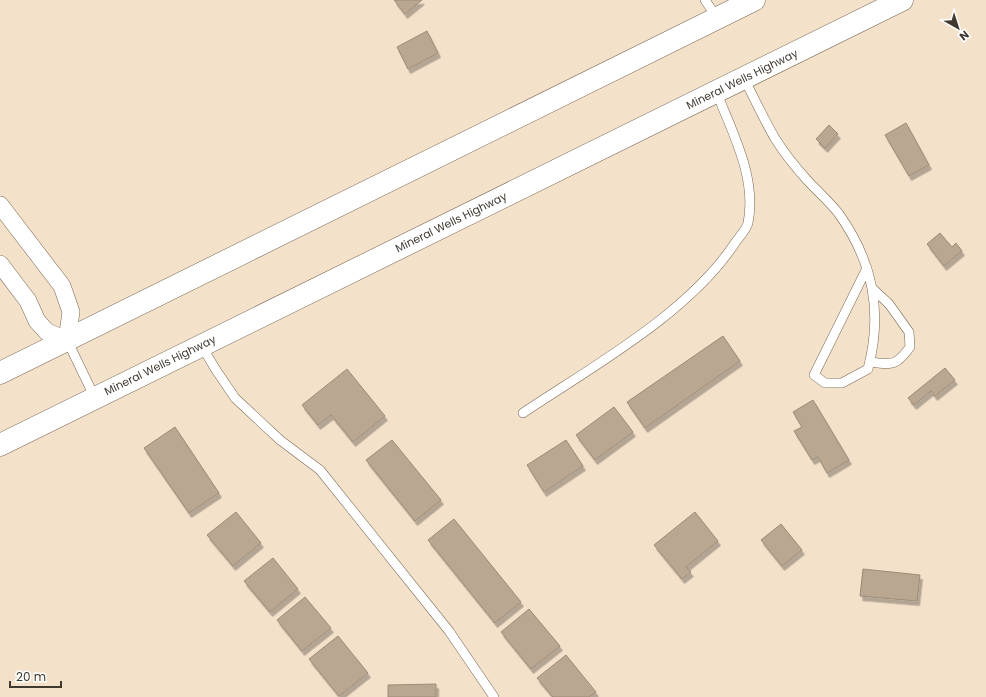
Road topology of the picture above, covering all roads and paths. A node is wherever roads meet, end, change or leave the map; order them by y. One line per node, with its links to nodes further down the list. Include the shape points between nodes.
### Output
1 (705, 0): 4 (lane)
2 (754, 0): 4 (main road)
3 (902, 0): 5 (main road, Mineral Wells Highway)
4 (717, 18): 11 (main road)
5 (744, 78): 6 (main road, Mineral Wells Highway); 9 (lane, via 776,140 806,179 838,213 863,254)
6 (716, 91): 12 (main road, Mineral Wells Highway); 16 (lane, via 745,164 749,194 748,224 723,262 648,330)
7 (0, 205): 11 (street, via 62,286 71,312)
8 (0, 264): 11 (street, via 28,301 37,321 47,332)
9 (867, 268): 10 (lane); 13 (lane, via 814,375 824,383 842,383 868,369)
10 (874, 290): 13 (lane, via 874,343); 13 (lane, via 889,304 909,332 910,347 899,361 886,364)
11 (66, 340): 14 (main road); 15 (lane)
12 (202, 345): 15 (main road, Mineral Wells Highway); 18 (lane, via 235,398 280,440 320,470 449,631)
13 (870, 362)
14 (0, 373)
15 (95, 398): 17 (main road, Mineral Wells Highway)
16 (523, 413)
17 (0, 445)
18 (494, 697)

